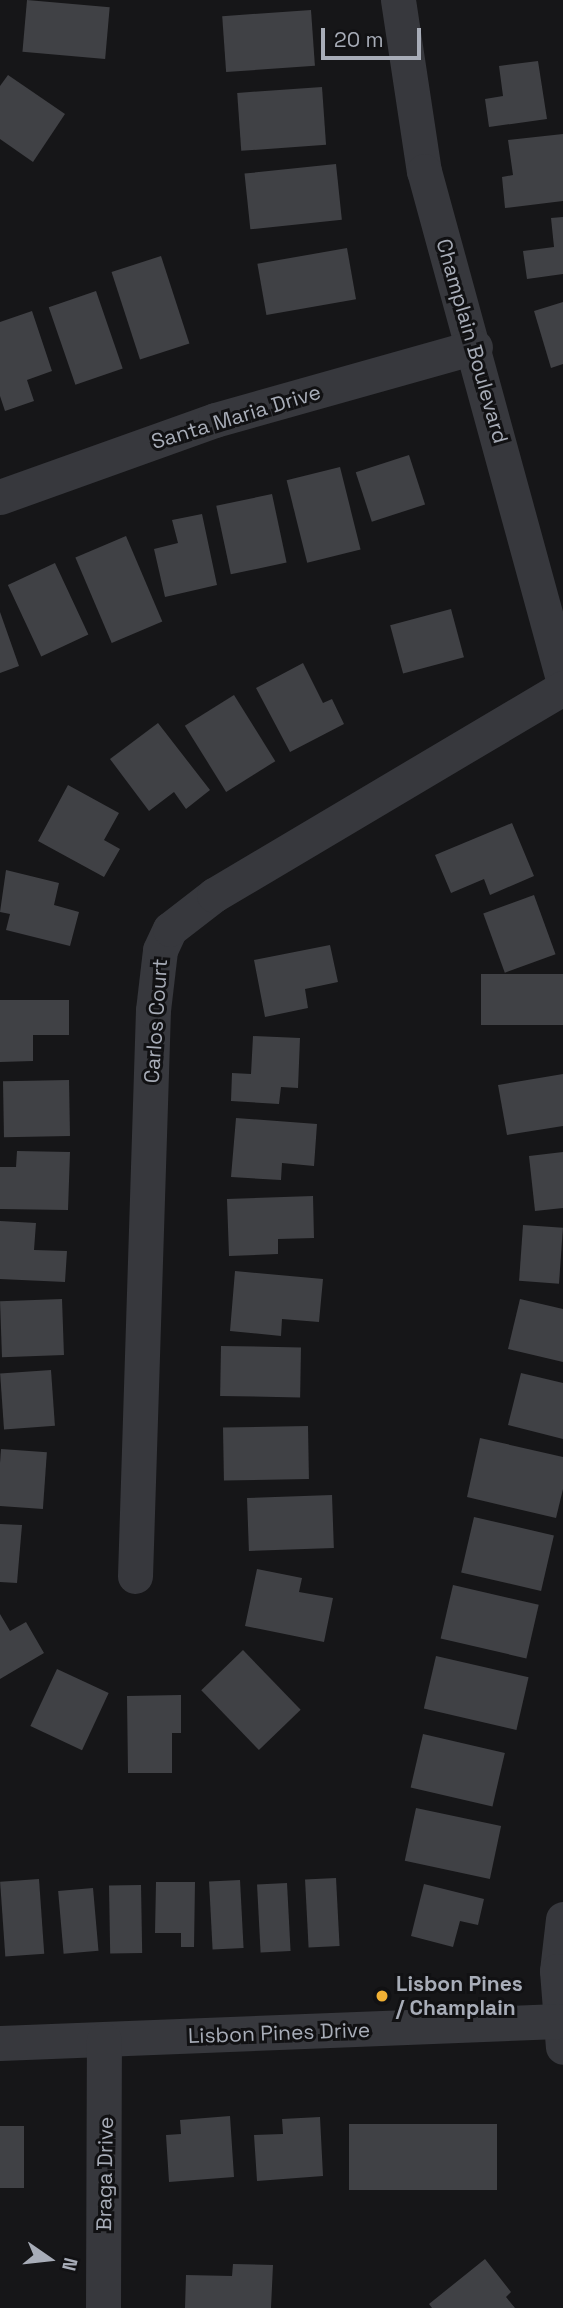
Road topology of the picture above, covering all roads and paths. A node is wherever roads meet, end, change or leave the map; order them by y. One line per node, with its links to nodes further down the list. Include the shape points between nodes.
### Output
1 (398, 0): 2 (street, Champlain Boulevard, via 424,171)
2 (475, 347): 3 (street, Santa Maria Drive, via 215,420); 4 (street, Champlain Boulevard)
3 (0, 497)
4 (563, 679)
5 (563, 688): 6 (street, Carlos Court, via 214,895 170,929 160,950 153,1010)
6 (135, 1576)
7 (563, 1919): 8 (street, via 557,1971)
8 (561, 2034): 9 (street, Lisbon Pines Drive)
9 (104, 2040): 10 (street, Lisbon Pines Drive); 11 (street, Braga Drive)
10 (0, 2043)
11 (103, 2308)

